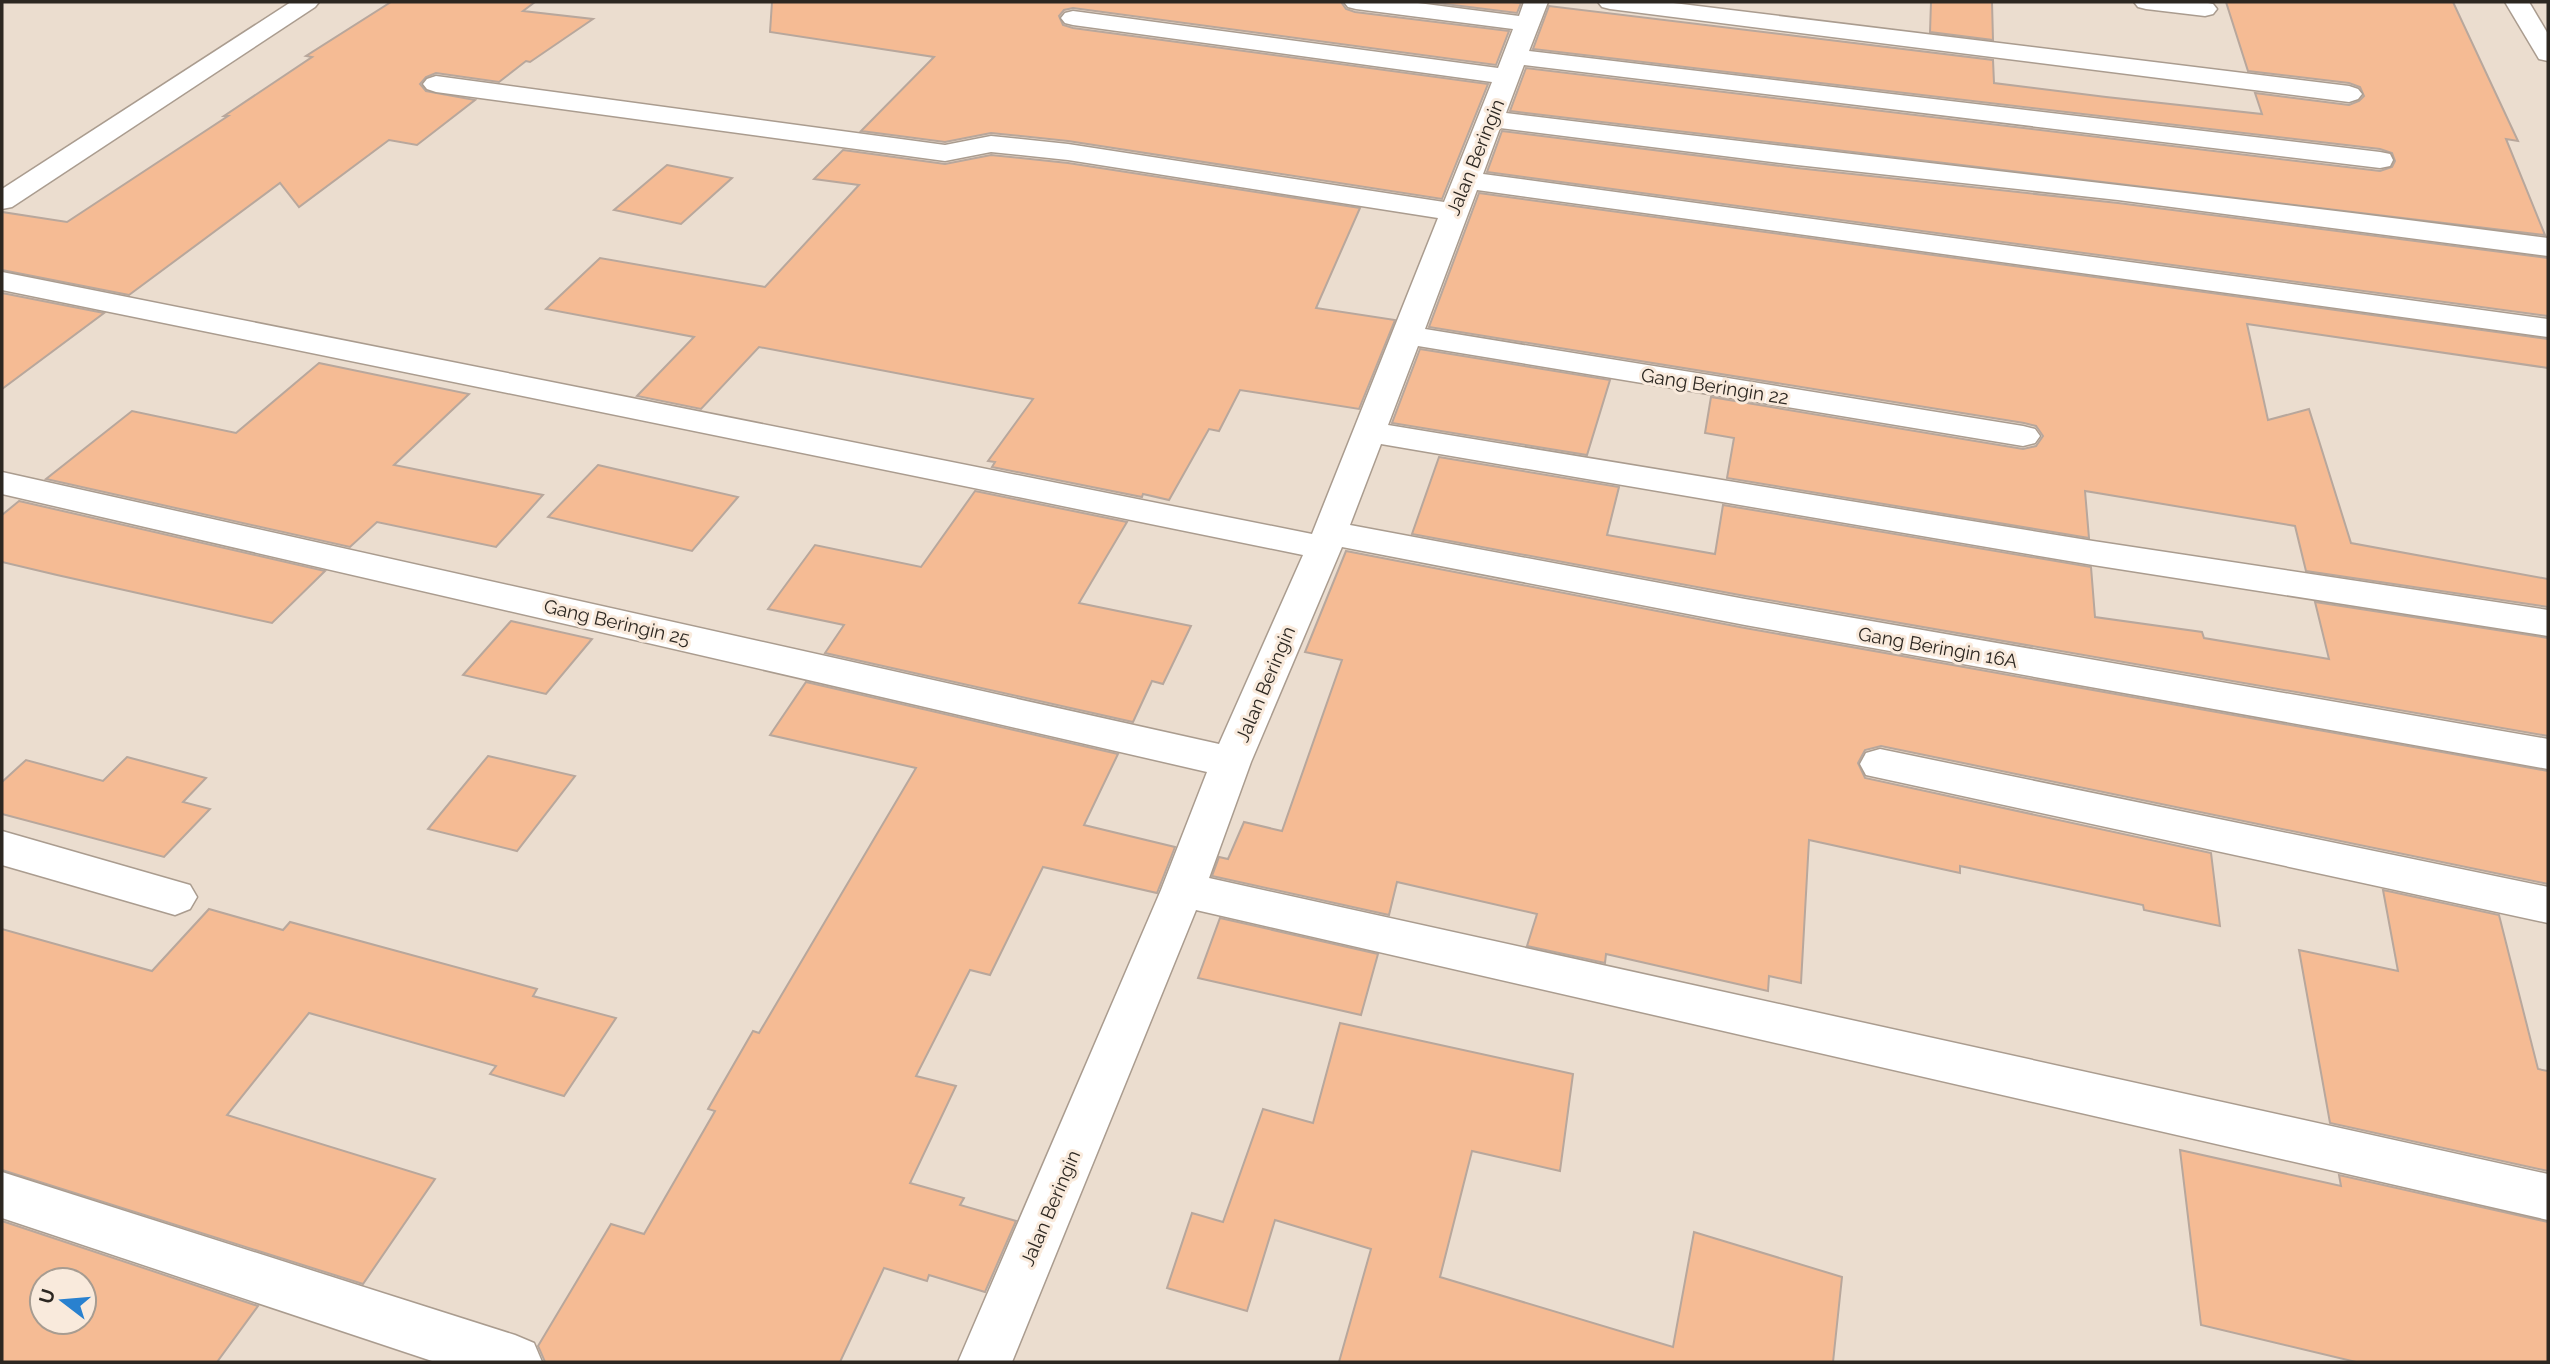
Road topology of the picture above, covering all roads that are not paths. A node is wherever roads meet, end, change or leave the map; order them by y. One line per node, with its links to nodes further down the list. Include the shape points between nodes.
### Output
1 (307, 2): 15 (street)
2 (1356, 2): 8 (street)
3 (1610, 2): 11 (street)
4 (2146, 2): 6 (street)
5 (2516, 2): 9 (street)
6 (2205, 9)
7 (1073, 18): 8 (street)
8 (1522, 40): 12 (street, Jalan Beringin); 13 (street)
9 (2548, 54)
10 (436, 84): 14 (street, via 945,153 991,144)
11 (2350, 94)
12 (1490, 119): 14 (street, Jalan Beringin); 16 (street)
13 (2380, 160)
14 (1459, 196): 18 (street); 19 (street, Jalan Beringin)
15 (2, 201)
16 (2548, 247)
17 (2, 281): 23 (street, Gang Beringin 16A)
18 (2548, 328)
19 (1407, 335): 20 (street, Jalan Beringin); 21 (street, Gang Beringin 22)
20 (1369, 432): 23 (street, Jalan Beringin); 24 (street, via 2093,553)
21 (2023, 436)
22 (2, 482): 26 (street, Gang Beringin 25)
23 (1327, 540): 25 (street, Gang Beringin 16A); 26 (street, Jalan Beringin)
24 (2548, 623)
25 (2548, 754)
26 (1231, 762): 29 (street, Jalan Beringin)
27 (1880, 764): 31 (street)
28 (2, 848): 30 (street)
29 (1183, 890): 33 (street); 35 (street, Jalan Beringin)
30 (175, 897)
31 (2548, 905)
32 (2, 1195): 34 (street)
33 (2548, 1197)
34 (515, 1362)
35 (985, 1362)

